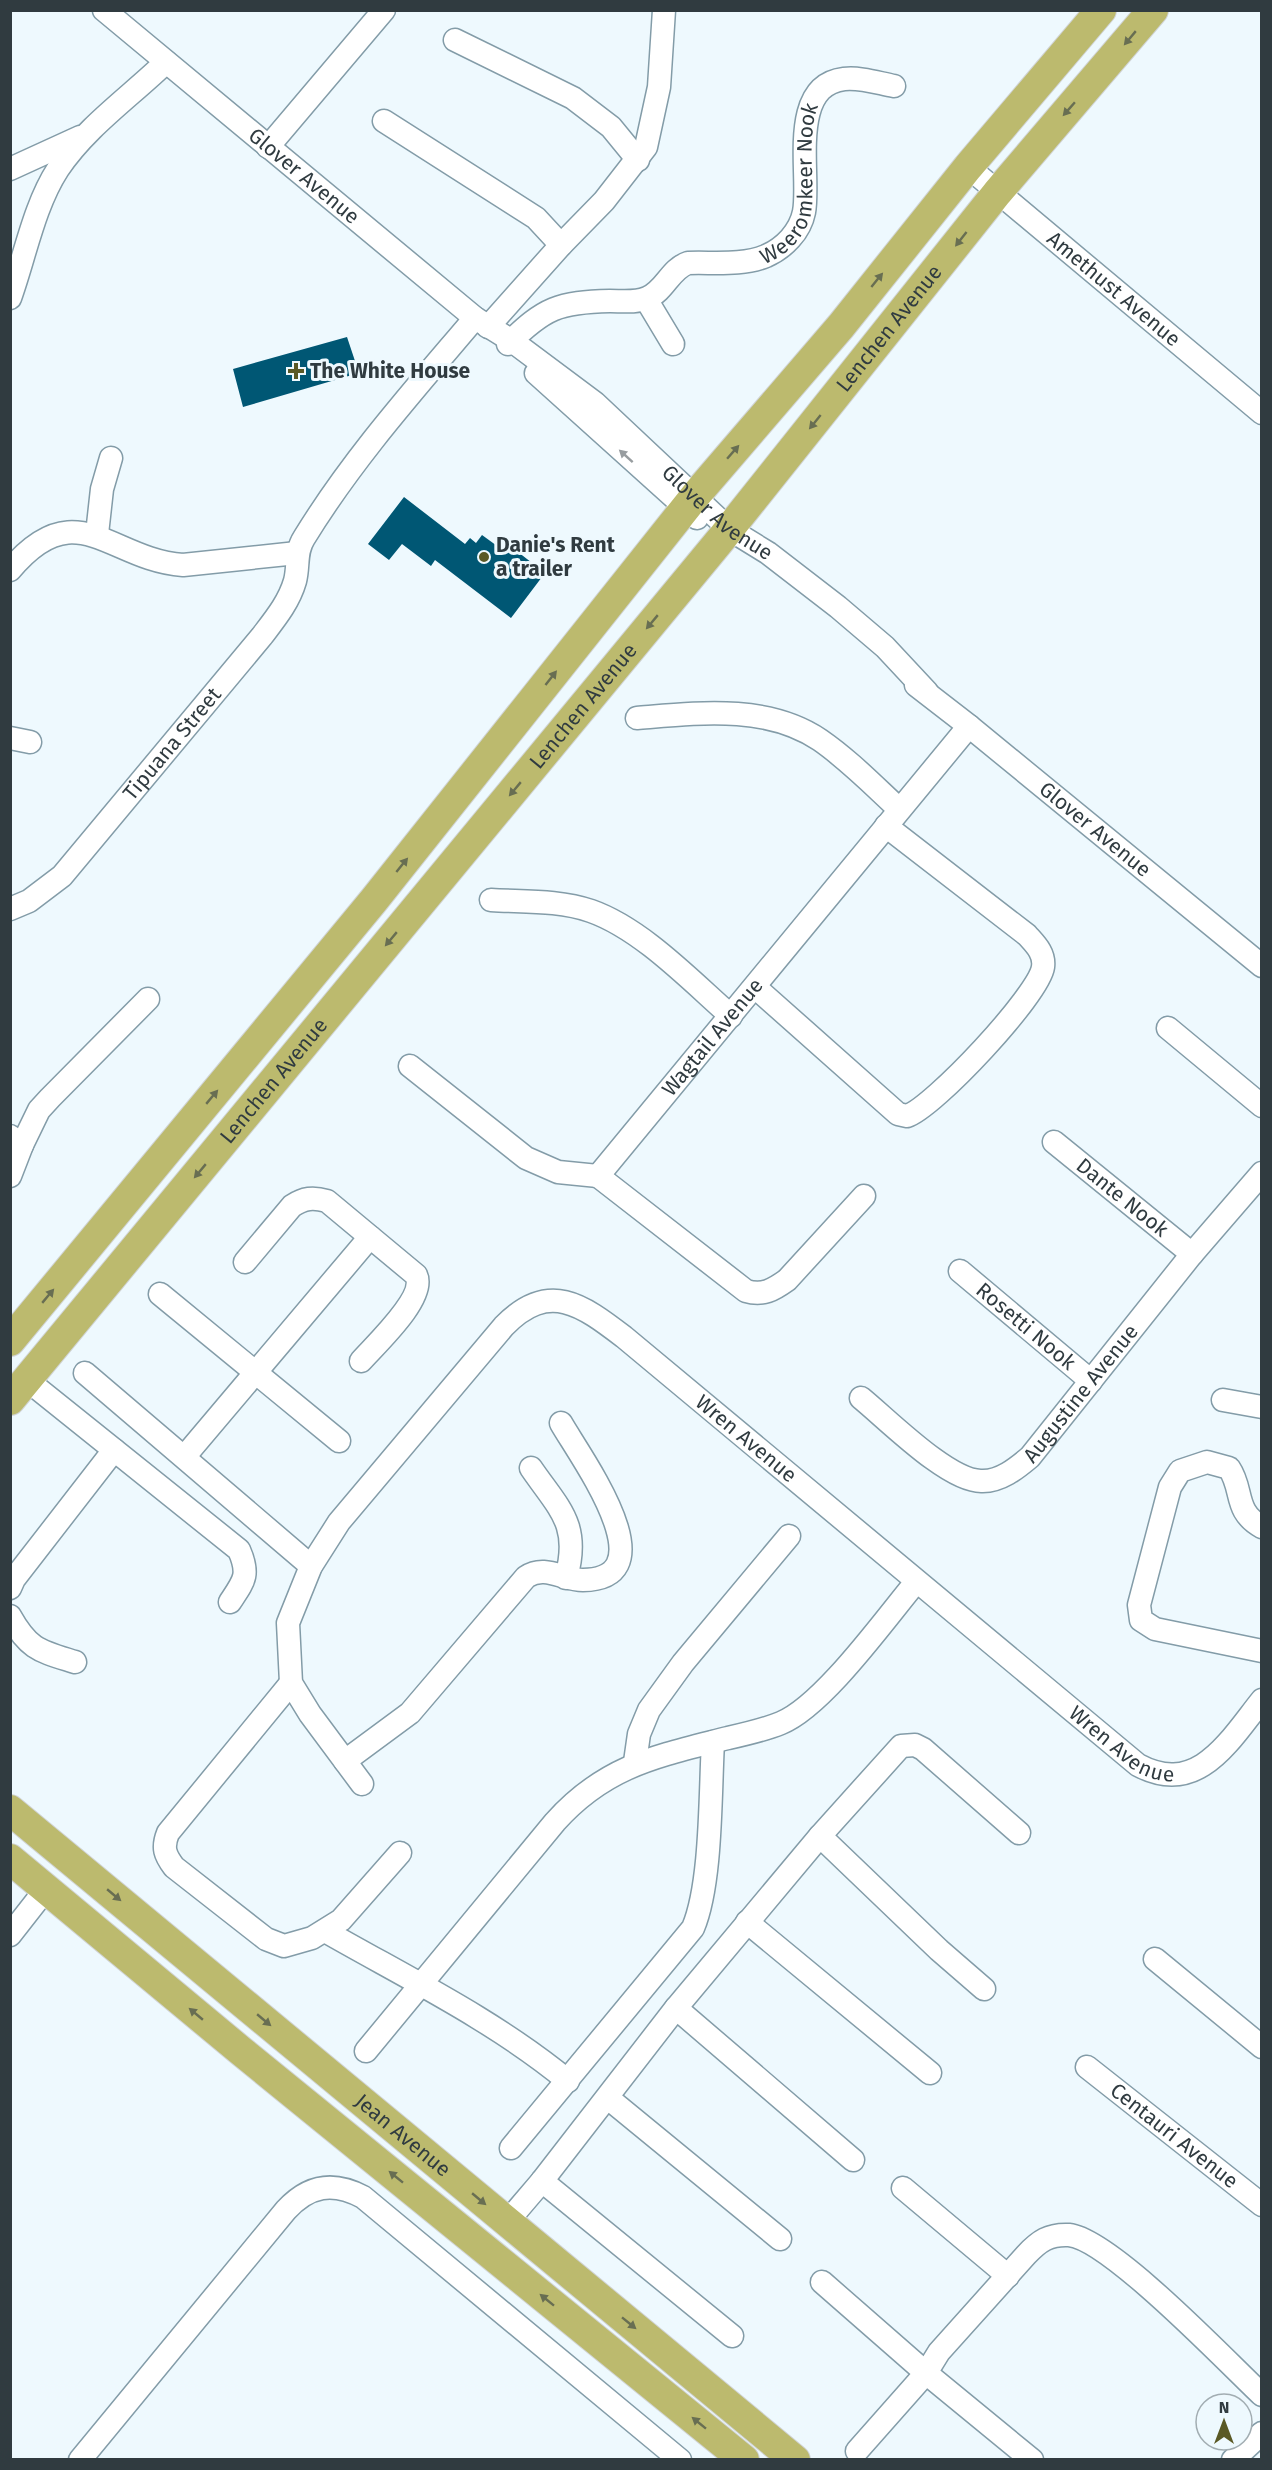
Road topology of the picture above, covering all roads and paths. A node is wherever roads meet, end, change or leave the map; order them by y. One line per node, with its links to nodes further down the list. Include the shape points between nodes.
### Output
1 (105, 10): 7 (street, Glover Avenue)
2 (384, 10): 11 (street)
3 (1101, 10): 13 (main road, Lenchen Avenue)
4 (1153, 10): 15 (main road, Lenchen Avenue, one-way to 15)
5 (661, 12): 12 (street, via 655,116)
6 (455, 40): 12 (street, via 573,98 611,127)
7 (166, 62): 10 (street); 11 (street, Glover Avenue)
8 (894, 86): 18 (street, Weeromkeer Nook, via 844,79 822,89 809,112 805,130 804,212 784,244 756,259 688,263)
9 (384, 121): 16 (street, via 536,218)
10 (87, 134): 14 (street); 17 (street, via 51,180)
11 (268, 147): 19 (street, Glover Avenue)
12 (638, 160): 16 (street)
13 (968, 167): 15 (street, Amethust Avenue); 23 (main road, Lenchen Avenue, one-way to 13, via 841,326)
14 (10, 169)
15 (997, 193): 21 (street, Amethust Avenue); 24 (main road, Lenchen Avenue, one-way to 24)
16 (561, 245): 19 (street)
17 (10, 298)
18 (646, 299): 19 (street, via 555,307 536,319); 20 (street)
19 (497, 333): 23 (street, Glover Avenue, via 603,435); 26 (street, Tipuana Street, via 347,472)
20 (673, 344)
21 (1262, 413)
22 (111, 458): 25 (street, via 102,489)
23 (690, 502): 24 (street, Glover Avenue); 51 (main road, Lenchen Avenue, one-way to 23, via 374,900)
24 (726, 533): 29 (street, Glover Avenue, via 768,553 838,607 885,647 927,692); 56 (main road, Lenchen Avenue, one-way to 56)
25 (97, 534): 26 (street, via 137,555 169,564); 27 (street, via 64,532 51,536 37,543)
26 (297, 553): 32 (street, Tipuana Street, via 294,583 262,636 62,876 29,901)
27 (10, 570)
28 (638, 718): 30 (street, via 710,714 776,720 818,738 838,753)
29 (969, 726): 30 (street, Wagtail Avenue); 33 (street, Glover Avenue)
30 (893, 818): 34 (street, Wagtail Avenue); 34 (street, via 1039,948 1043,957 1040,975 1019,1008 936,1096 906,1116 898,1114)
31 (490, 900): 36 (street, via 560,904 607,917 654,950)
32 (10, 909)
33 (1262, 966)
34 (755, 987): 36 (street, Wagtail Avenue)
35 (148, 999): 40 (street, via 44,1104)
36 (732, 1016): 44 (street, Wagtail Avenue)
37 (1167, 1028): 39 (street)
38 (410, 1066): 44 (street, via 526,1158 558,1172)
39 (1262, 1106)
40 (16, 1141): 43 (street)
41 (1054, 1142): 47 (street, Dante Nook)
42 (1262, 1173): 47 (street, Augustine Avenue)
43 (10, 1176)
44 (598, 1176): 45 (street, via 746,1291 755,1294 774,1289 787,1280)
45 (864, 1197)
46 (370, 1237): 48 (street, via 327,1201 309,1198 292,1206); 52 (street, via 416,1275 418,1285 401,1316); 53 (street)
47 (1192, 1254): 55 (street, Augustine Avenue)
48 (245, 1262)
49 (960, 1271): 55 (street, Rosetti Nook)
50 (160, 1294): 53 (street)
51 (10, 1341)
52 (361, 1361)
53 (255, 1371): 61 (street); 63 (street)
54 (85, 1373): 63 (street)
55 (1091, 1381): 57 (street, Augustine Avenue, via 1030,1457 1017,1469 984,1482 969,1480 944,1467)
56 (19, 1390): 62 (street)
57 (861, 1398)
58 (1223, 1400): 59 (street)
59 (1262, 1407)
60 (561, 1423): 68 (street, via 613,1514 622,1543 621,1557 608,1575 582,1580)
61 (339, 1441)
62 (114, 1450): 70 (street); 71 (street, via 239,1550 246,1565 245,1580)
63 (184, 1456): 67 (street)
64 (531, 1468): 68 (street, via 570,1525 573,1543)
65 (1262, 1527): 73 (street, via 1245,1514 1228,1468 1207,1462 1180,1471 1170,1487 1139,1605 1141,1620 1155,1629)
66 (789, 1536): 79 (street, via 649,1710 639,1734)
67 (311, 1566): 69 (street, Wren Avenue, via 339,1522 504,1326 528,1307 558,1301 577,1304 624,1337); 75 (street, Wren Avenue, via 288,1623)
68 (566, 1578): 78 (street, via 540,1571 526,1577 410,1713)
69 (916, 1582): 76 (street, Wren Avenue, via 1126,1757 1149,1770 1172,1775 1202,1767 1218,1754); 77 (street, via 835,1678 798,1713 782,1723)
70 (10, 1588)
71 (230, 1602)
72 (10, 1616): 74 (street, via 22,1638 40,1651)
73 (1262, 1651)
74 (75, 1662)
75 (291, 1683): 78 (street); 89 (street, via 182,1812 168,1833 164,1851 174,1867 274,1945 298,1944)
76 (1262, 1700)
77 (713, 1742): 79 (street); 99 (street, via 697,1917 687,1937)
78 (345, 1761): 80 (street)
79 (635, 1762): 92 (street, via 597,1784 565,1810)
80 (362, 1784)
81 (10, 1810): 106 (main road, Jean Avenue, one-way to 106)
82 (10, 1827): 87 (main road, via 51,1862 56,1874)
83 (1019, 1833): 84 (street, via 953,1773 922,1749 908,1744 897,1750)
84 (820, 1836): 88 (street); 93 (street)
85 (400, 1853): 89 (street, via 341,1920)
86 (10, 1859): 87 (main road, Jean Avenue)
87 (46, 1889): 90 (street); 117 (main road, Jean Avenue, one-way to 87)
88 (747, 1922): 94 (street); 98 (street)
89 (325, 1931): 92 (street)
90 (10, 1935)
91 (1155, 1959): 95 (street)
92 (418, 1984): 96 (street); 99 (street, via 492,2025)
93 (984, 1989)
94 (676, 2008): 100 (street); 102 (street)
95 (1262, 2047)
96 (366, 2050)
97 (1087, 2067): 105 (street, Centauri Avenue)
98 (930, 2073)
99 (568, 2080): 101 (street)
100 (608, 2098): 103 (street); 107 (street)
101 (512, 2148)
102 (853, 2160)
103 (542, 2181): 106 (street); 110 (street)
104 (903, 2188): 108 (street)
105 (1262, 2205)
106 (507, 2222): 118 (main road, Jean Avenue, one-way to 118)
107 (780, 2239)
108 (1008, 2276): 111 (street, via 939,2352); 112 (street, via 1039,2241 1052,2235 1082,2238 1129,2270)
109 (822, 2283): 111 (street)
110 (732, 2336)
111 (926, 2373): 114 (street); 119 (street)
112 (1262, 2394)
113 (1262, 2433): 120 (street)
114 (857, 2451)
115 (80, 2460): 116 (street, via 286,2210 309,2190 332,2185 363,2197)
116 (680, 2460)
117 (744, 2460)
118 (795, 2460)
119 (1032, 2460)
120 (1233, 2460)

